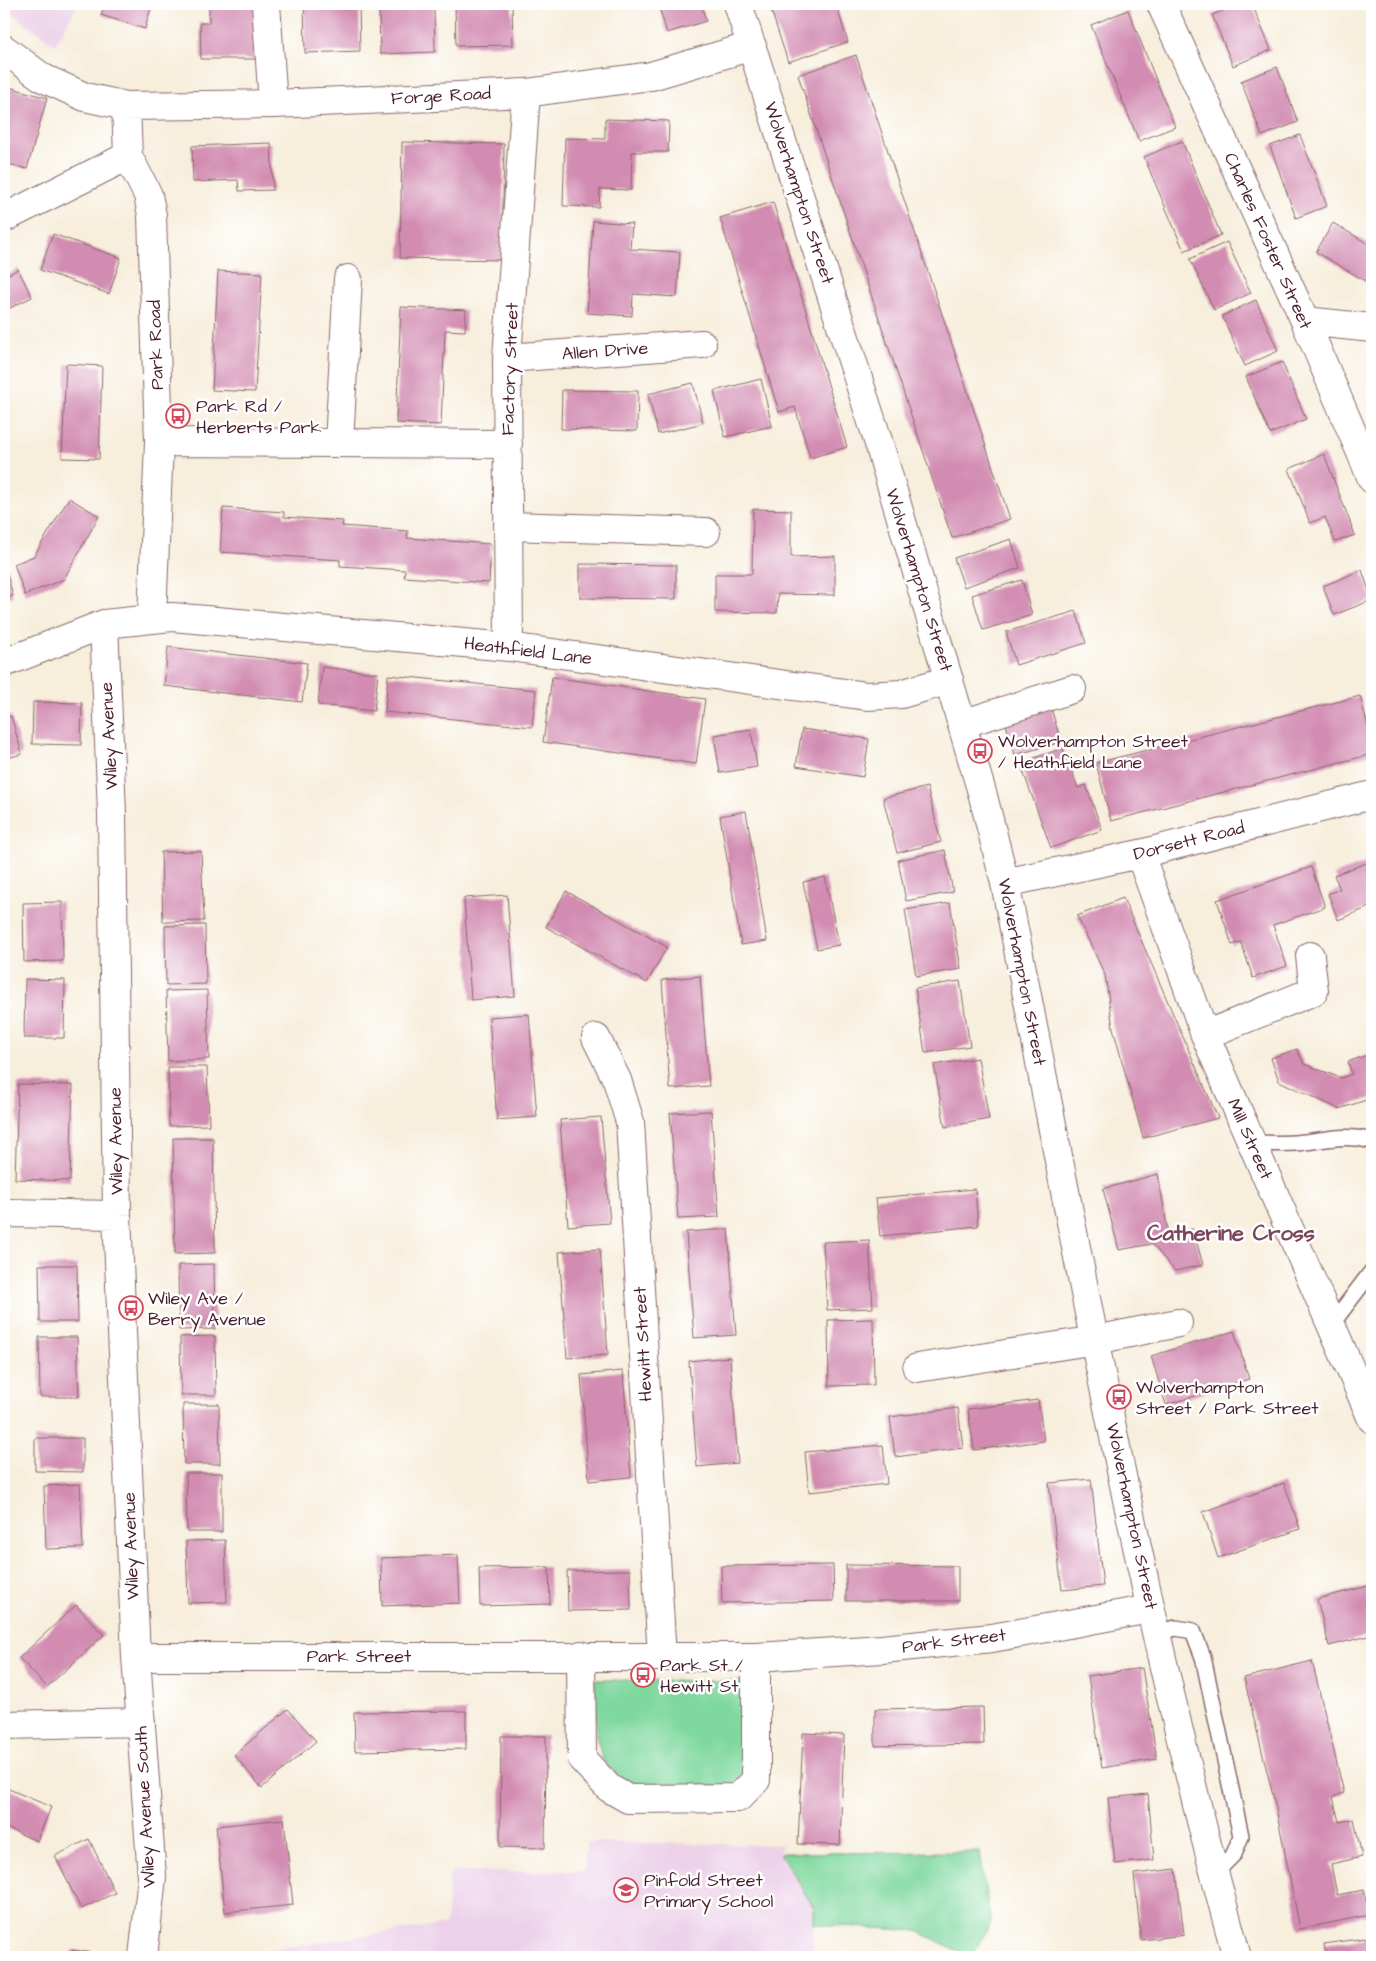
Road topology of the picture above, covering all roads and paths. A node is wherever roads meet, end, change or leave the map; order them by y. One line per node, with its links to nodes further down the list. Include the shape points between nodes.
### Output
1 (266, 4): 7 (street)
2 (738, 4): 4 (street, Wolverhampton Street)
3 (1161, 4): 12 (street, Charles Foster Street)
4 (752, 46): 6 (street, Forge Road, via 651,76); 26 (street, Wolverhampton Street, via 880,447)
5 (4, 49): 8 (street, Forge Road, via 43,78 85,96)
6 (526, 93): 7 (street, Forge Road); 15 (street, Factory Street)
7 (272, 104): 8 (street, Forge Road)
8 (126, 106): 9 (street, Park Road)
9 (128, 156): 10 (street); 16 (street, Park Road, via 148,195 152,215)
10 (4, 218)
11 (348, 279): 17 (street)
12 (1305, 321): 13 (street); 19 (street, Charles Foster Street)
13 (1372, 328)
14 (702, 344): 15 (street, Allen Drive)
15 (507, 358): 18 (street, Factory Street)
16 (159, 442): 17 (street); 22 (street, Park Road)
17 (339, 443): 18 (street)
18 (508, 444): 20 (street, Factory Street)
19 (1372, 479)
20 (508, 526): 21 (street); 24 (street, Factory Street)
21 (706, 532)
22 (152, 618): 23 (street, Heathfield Lane); 24 (street, Heathfield Lane, via 172,617)
23 (104, 624): 25 (street, Heathfield Lane); 38 (street, Wiley Avenue, via 112,813)
24 (509, 647): 26 (street, Heathfield Lane, via 867,696 901,694)
25 (4, 663)
26 (949, 680): 28 (street, Wolverhampton Street)
27 (1072, 690): 28 (street)
28 (962, 724): 31 (street, Wolverhampton Street)
29 (1372, 795): 30 (street, Dorsett Road)
30 (1140, 854): 31 (street, Dorsett Road); 33 (street, Mill Street)
31 (1004, 883): 42 (street, Wolverhampton Street)
32 (1310, 956): 33 (street, via 1314,991)
33 (1205, 1035): 36 (street, Mill Street)
34 (596, 1038): 48 (street, Hewitt Street, via 617,1080 630,1122)
35 (1372, 1141): 36 (lane, via 1358,1137 1330,1137 1296,1143)
36 (1252, 1143): 41 (street, Mill Street)
37 (4, 1213): 38 (street)
38 (117, 1215): 47 (street, Wiley Avenue)
39 (1372, 1271): 41 (lane)
40 (1178, 1323): 42 (street)
41 (1331, 1325): 44 (street, Mill Street)
42 (1096, 1340): 43 (street); 45 (street, Wolverhampton Street)
43 (917, 1368)
44 (1372, 1419)
45 (1153, 1621): 49 (street, Park Street, via 882,1649); 52 (street, Wolverhampton Street); 52 (lane, via 1193,1631 1203,1657 1241,1836 1234,1854)
46 (582, 1655): 47 (street, Park Street); 48 (street, Park Street); 49 (street, via 582,1759 609,1788 628,1799 738,1798 756,1780)
47 (136, 1657): 50 (street, Wiley Avenue South)
48 (662, 1657): 49 (street, Park Street)
49 (756, 1657)
50 (141, 1722): 51 (street); 53 (street, Wiley Avenue South, via 152,1877)
51 (4, 1725)
52 (1214, 1874): 54 (street, Wolverhampton Street)
53 (143, 1957)
54 (1237, 1957)

